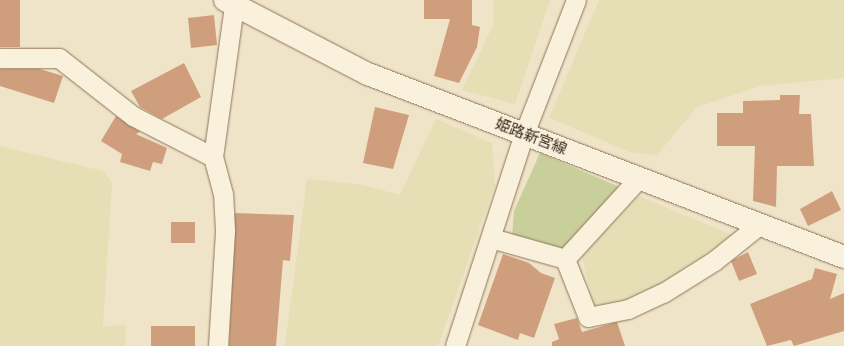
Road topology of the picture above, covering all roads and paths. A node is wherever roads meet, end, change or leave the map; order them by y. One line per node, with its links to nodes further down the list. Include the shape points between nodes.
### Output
1 (576, 0): 4 (street)
2 (230, 3): 4 (main road, 姫路新宮線, via 368,74); 5 (street)
3 (0, 58): 5 (street, via 59,58 133,116)
4 (524, 134): 6 (main road, 姫路新宮線); 8 (street)
5 (213, 156): 11 (street, via 223,194 225,230)
6 (639, 178): 7 (main road, 姫路新宮線); 10 (street)
7 (759, 225): 9 (main road, 姫路新宮線); 10 (street, via 714,261 663,293 628,309 588,317)
8 (491, 238): 10 (street); 12 (street)
9 (844, 257)
10 (565, 259)
11 (218, 346)
12 (455, 346)

